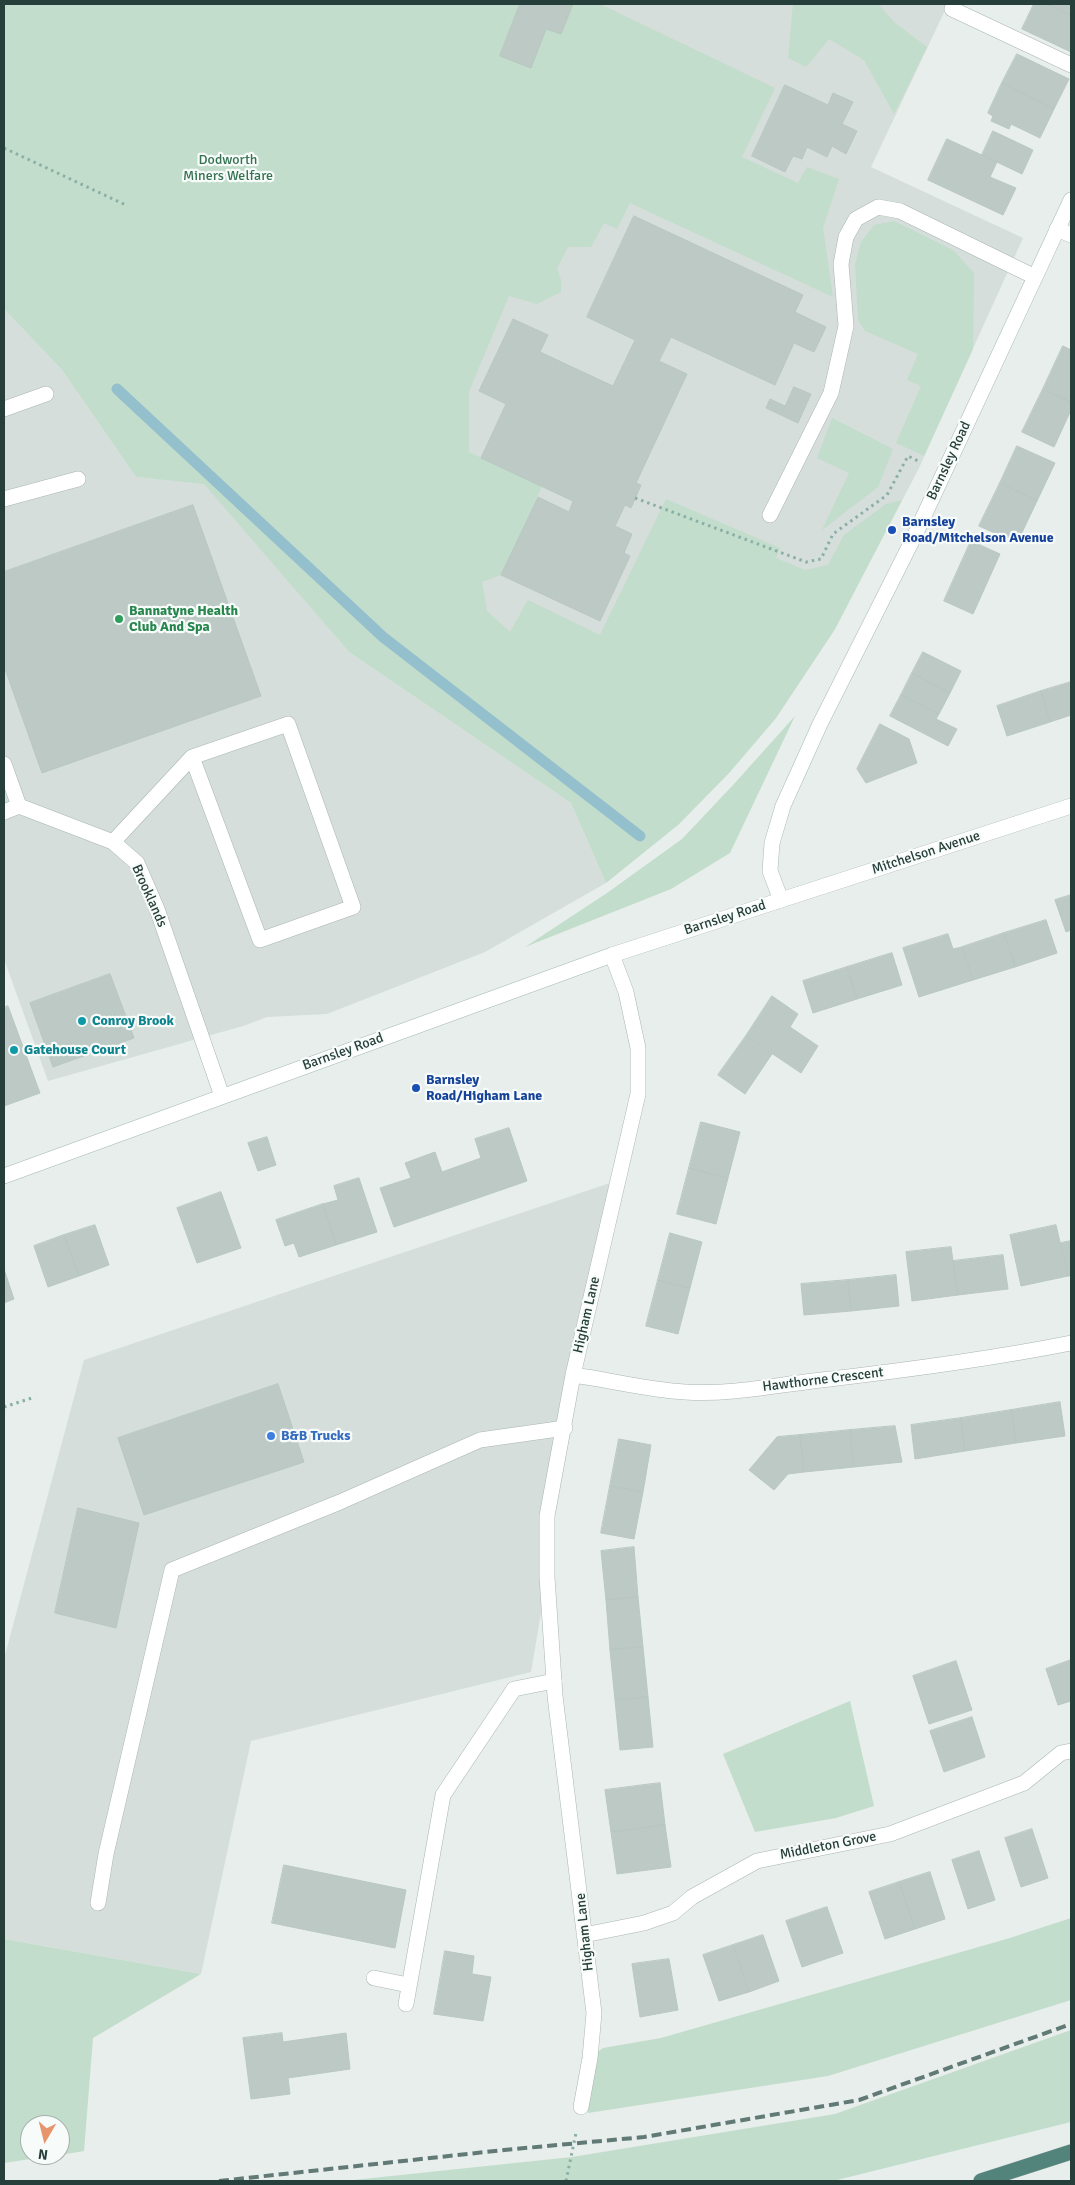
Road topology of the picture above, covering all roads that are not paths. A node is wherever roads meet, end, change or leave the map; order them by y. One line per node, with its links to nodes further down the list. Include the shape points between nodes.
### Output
1 (954, 4): 2 (street, via 952,9)
2 (1071, 65)
3 (1071, 200): 4 (street, Barnsley Road)
4 (1064, 232): 5 (street, Barnsley Road)
5 (1035, 277): 10 (street, via 900,211 878,207 856,220 846,237 841,264 846,326 830,393); 17 (street, Barnsley Road, via 783,806 772,843 770,871)
6 (46, 394): 7 (street)
7 (4, 409)
8 (78, 478): 9 (street)
9 (4, 499)
10 (770, 515)
11 (192, 758): 11 (street, via 288,724 353,907 260,940); 16 (street)
12 (4, 764): 13 (street)
13 (19, 806): 15 (street); 16 (street, Brooklands)
14 (1071, 806): 17 (street, Mitchelson Avenue)
15 (4, 812)
16 (113, 842): 19 (street, Brooklands, via 137,863 157,909)
17 (781, 900): 18 (street, Barnsley Road)
18 (612, 955): 19 (street, Barnsley Road); 22 (street, Higham Lane, via 626,992 638,1048 638,1094)
19 (222, 1096): 20 (street, Barnsley Road)
20 (4, 1176)
21 (1071, 1343): 22 (street, Hawthorne Crescent, via 903,1371 734,1391 640,1388)
22 (573, 1375): 23 (street, Higham Lane)
23 (565, 1428): 24 (street, Higham Lane, via 548,1516 547,1578); 26 (street, via 480,1440 340,1502 172,1570 106,1854)
24 (554, 1681): 27 (street, Higham Lane); 29 (street, via 514,1689 443,1795)
25 (1071, 1750): 27 (street, Middleton Grove, via 1061,1753 1024,1783 890,1834 757,1861 692,1897 673,1913 644,1923)
26 (98, 1903)
27 (584, 1935): 31 (street, Higham Lane, via 594,2013)
28 (374, 1978): 29 (street)
29 (408, 1985): 30 (street)
30 (406, 2004)
31 (581, 2107)
32 (1071, 2152): 33 (highway)
33 (981, 2181)

